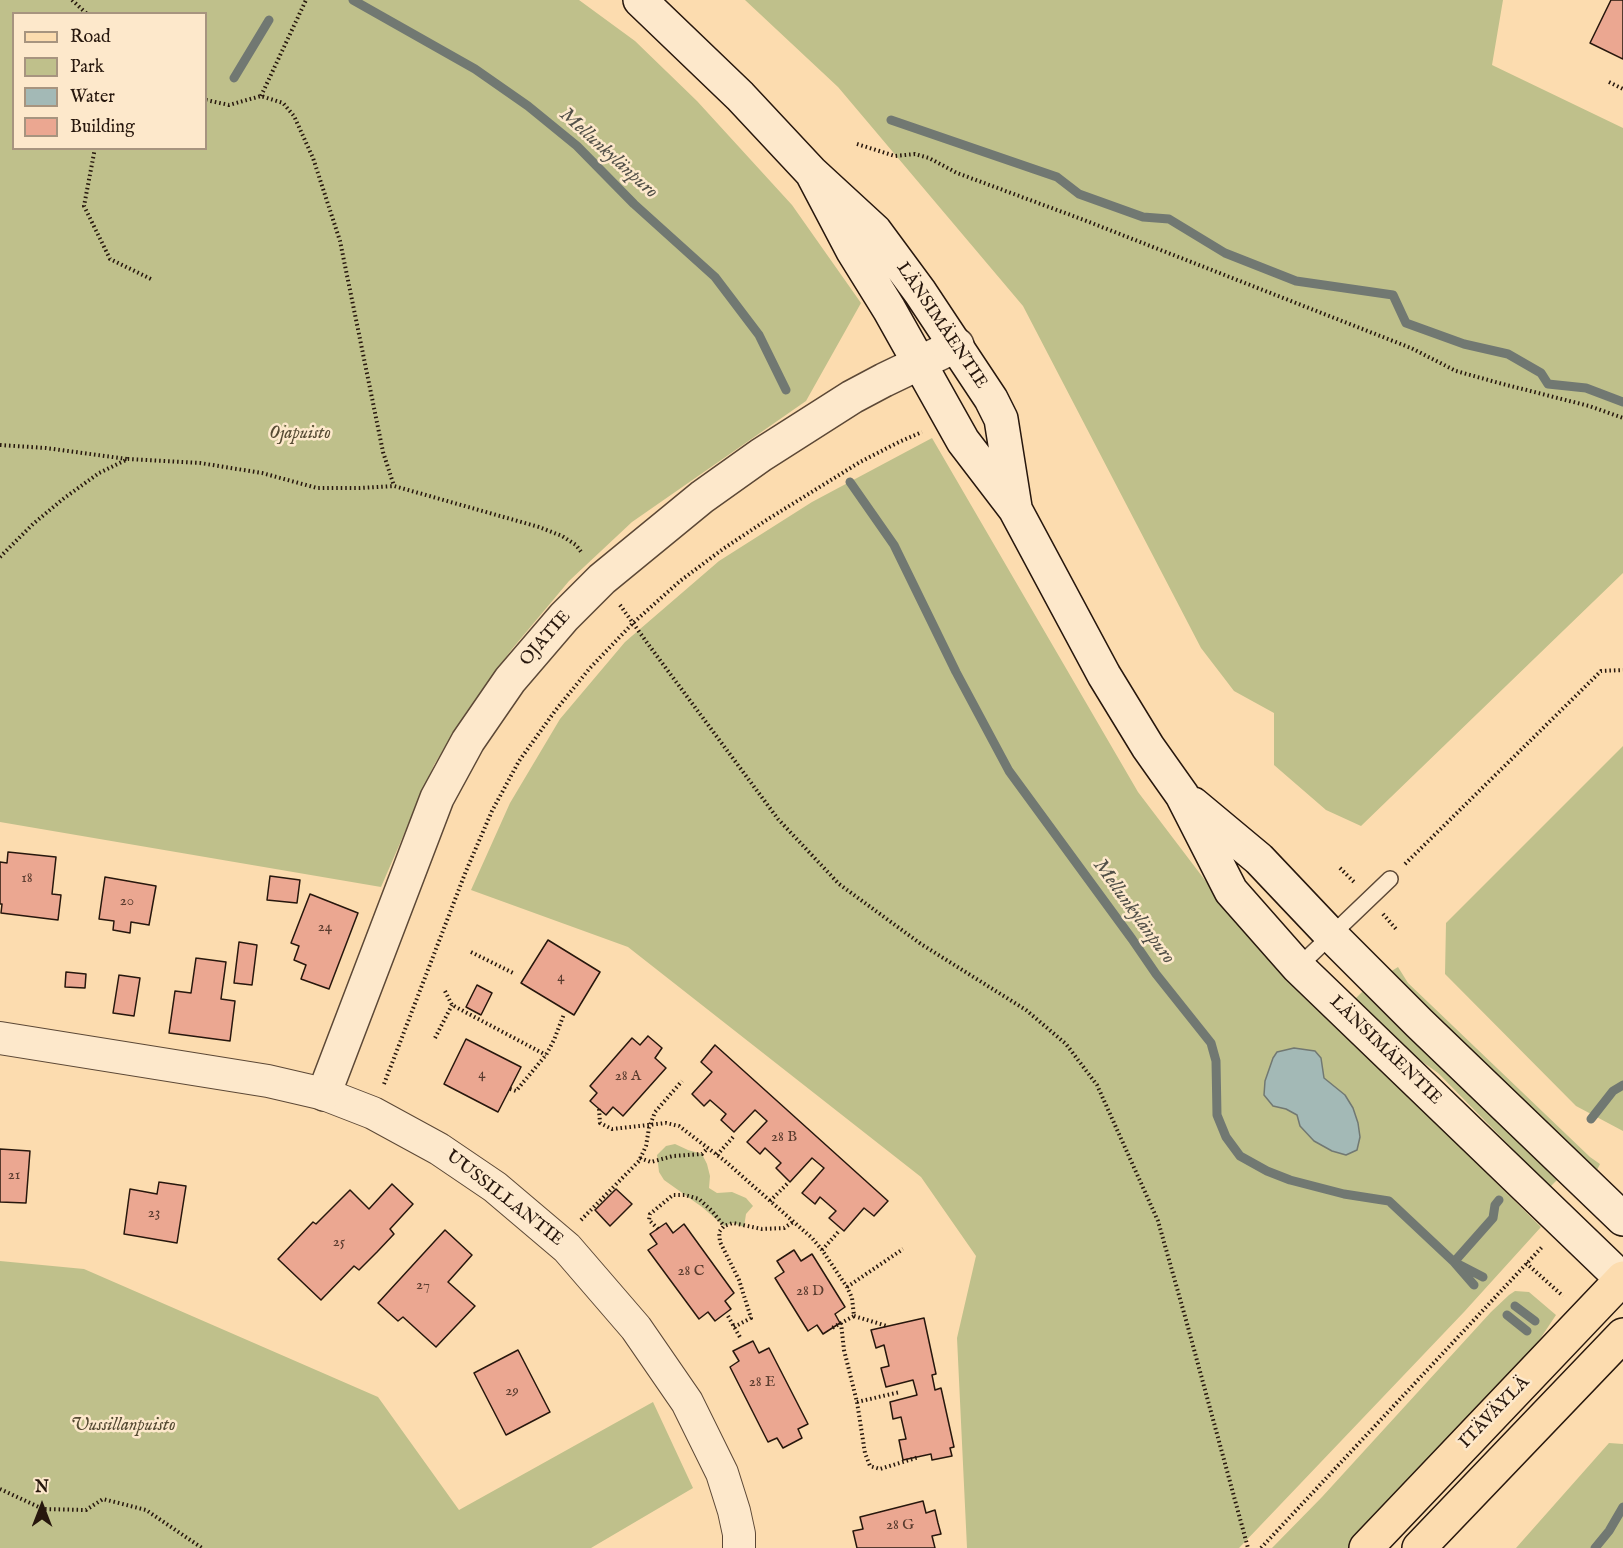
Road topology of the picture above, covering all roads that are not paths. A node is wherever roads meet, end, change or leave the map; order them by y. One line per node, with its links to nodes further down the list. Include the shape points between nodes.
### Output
1 (624, 0): 2 (main road, LÄNSIMÄENTIE)
2 (650, 10): 3 (main road, LÄNSIMÄENTIE, via 740,96)
3 (812, 173): 4 (main road, LÄNSIMÄENTIE, via 875,231); 5 (main road, LÄNSIMÄENTIE)
4 (957, 345): 5 (main road, OJATIE); 6 (main road, LÄNSIMÄENTIE, via 1001,419)
5 (919, 363): 6 (main road, LÄNSIMÄENTIE, via 963,441); 12 (main road, OJATIE, via 852,397 702,497 602,579 510,680 468,741 437,798)
6 (1015, 509): 7 (main road, LÄNSIMÄENTIE, via 1104,675)
7 (1182, 795): 9 (main road, LÄNSIMÄENTIE, via 1259,859); 10 (main road, LÄNSIMÄENTIE, via 1232,891)
8 (1390, 879): 9 (lane)
9 (1330, 935): 10 (lane); 13 (main road, LÄNSIMÄENTIE)
10 (1298, 967): 14 (main road, LÄNSIMÄENTIE)
11 (0, 1038): 12 (street, UUSSILLANTIE, via 268,1081)
12 (324, 1094): 16 (street, UUSSILLANTIE, via 373,1113 439,1149 495,1187 567,1248 636,1329 687,1402 722,1473 739,1534)
13 (1623, 1219)
14 (1623, 1279): 17 (main road, ITÄVÄYLÄ)
15 (1623, 1335): 18 (main road)
16 (738, 1548)
17 (1366, 1548)
18 (1419, 1548)

